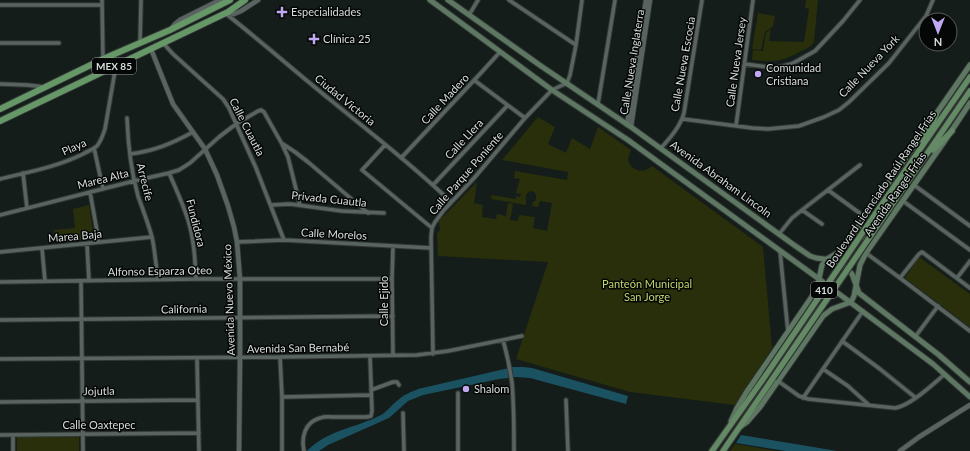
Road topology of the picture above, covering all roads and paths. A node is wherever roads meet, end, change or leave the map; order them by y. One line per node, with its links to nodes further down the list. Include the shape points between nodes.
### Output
1 (102, 0): 19 (street)
2 (141, 0): 25 (street)
3 (220, 0): 23 (street, via 180,20)
4 (230, 0): 23 (highway, MEX 85)
5 (245, 0): 21 (highway, MEX 85)
6 (258, 0): 21 (street, via 234,14)
7 (430, 0): 30 (main road)
8 (448, 0): 22 (main road, Avenida Abraham Lincoln)
9 (478, 0): 22 (street)
10 (509, 0): 28 (street)
11 (582, 0): 28 (street)
12 (616, 0): 43 (street)
13 (646, 0): 52 (street, Calle Nueva Inglaterra)
14 (650, 0): 52 (street, Calle Nueva Inglaterra)
15 (702, 0): 49 (street, Calle Nueva Escocia)
16 (753, 0): 32 (street, Calle Nueva Jersey)
17 (860, 0): 32 (street, via 814,51 797,61 775,68)
18 (933, 0): 53 (street, Calle Nueva York, via 926,16 889,62 839,110 799,126 768,129)
19 (102, 5): 20 (street); 31 (street)
20 (0, 6)
21 (227, 13): 26 (highway, MEX 85); 57 (street, Ciudad Victoria)
22 (469, 15): 37 (main road, Avenida Abraham Lincoln)
23 (170, 30): 25 (highway, MEX 85)
24 (59, 43): 27 (street)
25 (140, 43): 31 (highway, MEX 85)
26 (163, 43): 29 (highway, MEX 85); 51 (street, Calle Cuautla, via 223,99)
27 (0, 44)
28 (576, 45): 37 (street)
29 (151, 49): 33 (highway, MEX 85); 55 (street, Avenida Nuevo México, via 173,104)
30 (500, 52): 36 (street, Calle Madero); 40 (main road)
31 (103, 59): 39 (highway, MEX 85)
32 (745, 64): 53 (street, Calle Nueva Jersey)
33 (116, 65): 50 (highway, MEX 85); 58 (street, Playa, via 103,136)
34 (970, 65): 46 (main road)
35 (970, 77): 63 (main road, Boulevard Licenciado Raúl Rangel Frías / 410)
36 (474, 80): 44 (street); 62 (street, Calle Madero)
37 (567, 83): 40 (street); 43 (main road, Avenida Abraham Lincoln)
38 (0, 84): 39 (street)
39 (46, 87): 45 (highway, MEX 85)
40 (552, 90): 48 (street, Calle Parque Poniente); 101 (main road, via 628,140)
41 (970, 91): 64 (main road, Boulevard Licenciado Raúl Rangel Frías / 410)
42 (970, 103): 54 (main road, Avenida Rangel Frías)
43 (598, 104): 52 (main road, Avenida Abraham Lincoln)
44 (508, 106): 48 (street); 70 (street, Calle Llera)
45 (0, 109)
46 (936, 115): 63 (main road); 84 (main road)
47 (127, 118): 61 (street)
48 (525, 118): 76 (street, Calle Parque Poniente)
49 (682, 119): 53 (street, Calle Nueva York); 59 (street, Calle Nueva Escocia)
50 (0, 121)
51 (236, 124): 56 (street, Marea Alta, via 261,110); 60 (street, Marea Alta); 77 (street, Calle Cuautla)
52 (629, 126): 59 (main road, Avenida Abraham Lincoln)
53 (736, 126)
54 (952, 131): 64 (main road); 71 (main road, Avenida Rangel Frías)
55 (193, 132): 60 (street, Avenida Nuevo México); 61 (street, Arrecife, via 156,149)
56 (282, 144): 78 (street, via 288,157); 81 (street, via 308,162)
57 (385, 145): 62 (street, Ciudad Victoria); 88 (street, via 362,170)
58 (94, 148): 67 (street, Playa, via 58,164); 72 (street)
59 (661, 148): 89 (main road, Avenida Abraham Lincoln)
60 (205, 149): 66 (street, Marea Alta, via 190,163); 95 (street, Avenida Nuevo México, via 223,191)
61 (130, 154): 69 (street, Arrecife)
62 (401, 158): 70 (street, Ciudad Victoria)
63 (914, 159): 161 (main road, Boulevard Licenciado Raúl Rangel Frías / 410, bridge)
64 (921, 162): 144 (main road, Boulevard Licenciado Raúl Rangel Frías / 410, bridge)
65 (860, 165): 73 (street)
66 (169, 173): 69 (street, Marea Alta); 108 (street, Fundidora, via 188,221 195,256)
67 (23, 174): 68 (street, Playa); 79 (street)
68 (0, 179)
69 (134, 181): 72 (street, Marea Alta); 91 (street, Arrecife)
70 (433, 185): 76 (street, Ciudad Victoria)
71 (914, 185): 75 (main road, Avenida Rangel Frías); 87 (street)
72 (103, 189): 74 (street, Marea Alta)
73 (828, 190): 80 (street); 84 (street)
74 (90, 192): 79 (street, Marea Alta); 94 (street)
75 (903, 201): 90 (main road, Avenida Rangel Frías); 100 (street)
76 (452, 202): 88 (street, Calle Parque Poniente)
77 (271, 205): 78 (street, Privada Cuautla); 93 (street, Calle Cuautla)
78 (300, 205): 81 (street, Privada Cuautla)
79 (27, 208): 83 (street, Marea Alta)
80 (802, 210): 85 (street); 89 (street)
81 (368, 213): 82 (street, Privada Cuautla)
82 (384, 213)
83 (0, 215)
84 (865, 217): 86 (main road)
85 (822, 224)
86 (860, 225): 90 (main road, via 861,235 866,240); 92 (main road)
87 (970, 226)
88 (432, 228): 99 (street, Calle Parque Poniente)
89 (779, 234): 104 (main road, Avenida Abraham Lincoln, via 810,256)
90 (878, 236): 102 (main road, Avenida Rangel Frías)
91 (152, 237): 94 (street, Marea Baja); 111 (street, Arrecife)
92 (851, 237): 102 (main road, via 866,242); 104 (main road, via 843,248)
93 (284, 240): 95 (street, Calle Morelos); 97 (street, Calle Morelos)
94 (99, 242): 96 (street, Marea Baja)
95 (237, 242): 112 (street, Avenida Nuevo México)
96 (87, 244): 98 (street, Marea Baja); 115 (street)
97 (393, 247): 99 (street, Calle Morelos); 109 (street, Calle Ejido)
98 (42, 248): 103 (street, Marea Baja); 113 (street)
99 (431, 248): 134 (street, Calle Parque Poniente)
100 (970, 250)
101 (780, 251): 110 (main road); 126 (street)
102 (867, 251): 106 (street); 117 (main road, Avenida Rangel Frías, via 860,265)
103 (0, 252)
104 (827, 259): 110 (main road, via 822,265); 117 (main road, Avenida Abraham Lincoln, via 845,267 852,274)
105 (970, 261): 107 (street)
106 (900, 278): 107 (street, via 921,252); 120 (street)
107 (957, 278): 118 (street)
108 (196, 279): 111 (street, Alfonso Esparza Oteo); 112 (street, Alfonso Esparza Oteo)
109 (392, 279): 112 (street, Alfonso Esparza Oteo); 122 (street, Calle Ejido)
110 (819, 279): 119 (main road); 126 (main road, via 811,298)
111 (158, 280): 115 (street, Alfonso Esparza Oteo)
112 (240, 280): 123 (street, Avenida Nuevo México)
113 (45, 281): 114 (street, Alfonso Esparza Oteo); 116 (street, Alfonso Esparza Oteo)
114 (82, 281): 115 (street, Alfonso Esparza Oteo); 124 (street)
115 (89, 281)
116 (0, 282)
117 (856, 286): 119 (main road, Avenida Rangel Frías); 129 (main road, Avenida Abraham Lincoln, via 859,293)
118 (970, 288)
119 (851, 302): 121 (main road); 130 (main road, via 832,309 823,316)
120 (938, 306): 127 (street); 129 (street)
121 (863, 311): 132 (street); 143 (main road)
122 (393, 316): 123 (street, California); 135 (street, Calle Ejido)
123 (240, 317): 124 (street, California); 140 (street, Avenida Nuevo México)
124 (82, 319): 125 (street, California); 138 (street)
125 (0, 320)
126 (789, 330): 130 (main road, via 795,327 802,329); 133 (main road, via 790,337); 161 (main road, via 746,393)
127 (970, 331)
128 (522, 336): 131 (street, Avenida San Bernabé)
129 (915, 337): 145 (main road, Avenida Abraham Lincoln)
130 (808, 338): 133 (main road)
131 (503, 340): 134 (street, Avenida San Bernabé); 174 (street, via 511,377)
132 (842, 341): 142 (street); 153 (street)
133 (804, 343): 144 (main road)
134 (433, 354): 135 (street, Avenida San Bernabé)
135 (393, 355): 136 (street, Avenida San Bernabé)
136 (370, 356): 137 (street, Avenida San Bernabé); 147 (street)
137 (280, 357): 140 (street, Avenida San Bernabé); 150 (street)
138 (83, 358): 139 (street, Avenida San Bernabé); 141 (street, Avenida San Bernabé); 154 (street)
139 (197, 358): 140 (street, Avenida San Bernabé); 155 (street)
140 (240, 358): 169 (street, Avenida Nuevo México)
141 (0, 359)
142 (823, 369): 152 (street); 159 (street, via 848,386)
143 (945, 374): 151 (main road); 153 (street)
144 (776, 380): 152 (street); 177 (main road, Boulevard Licenciado Raúl Rangel Frías / 410)
145 (970, 382)
146 (399, 385): 147 (street, via 393,382)
147 (371, 390): 149 (street)
148 (458, 393): 173 (street)
149 (371, 395): 150 (street); 171 (street, via 371,416 326,417 312,423 304,432)
150 (282, 397): 170 (street)
151 (970, 397)
152 (803, 398): 159 (street)
153 (916, 398): 159 (street, via 898,408)
154 (83, 400): 155 (street, Jojutla); 157 (street, Jojutla); 163 (street)
155 (198, 400): 162 (street)
156 (566, 400): 175 (street)
157 (0, 402)
158 (970, 405): 178 (street)
159 (870, 406)
160 (403, 413): 172 (street)
161 (730, 426): 176 (main road, Boulevard Licenciado Raúl Rangel Frías / 410)
162 (199, 433): 163 (street, Calle Oaxtepec); 168 (street)
163 (83, 434): 165 (street, Calle Oaxtepec); 167 (street)
164 (0, 435): 165 (street, Calle Oaxtepec)
165 (13, 435): 166 (street)
166 (13, 451)
167 (83, 451)
168 (199, 451)
169 (239, 451)
170 (282, 451)
171 (304, 451)
172 (404, 451)
173 (458, 451)
174 (514, 451)
175 (568, 451)
176 (712, 451)
177 (723, 451)
178 (900, 451)

